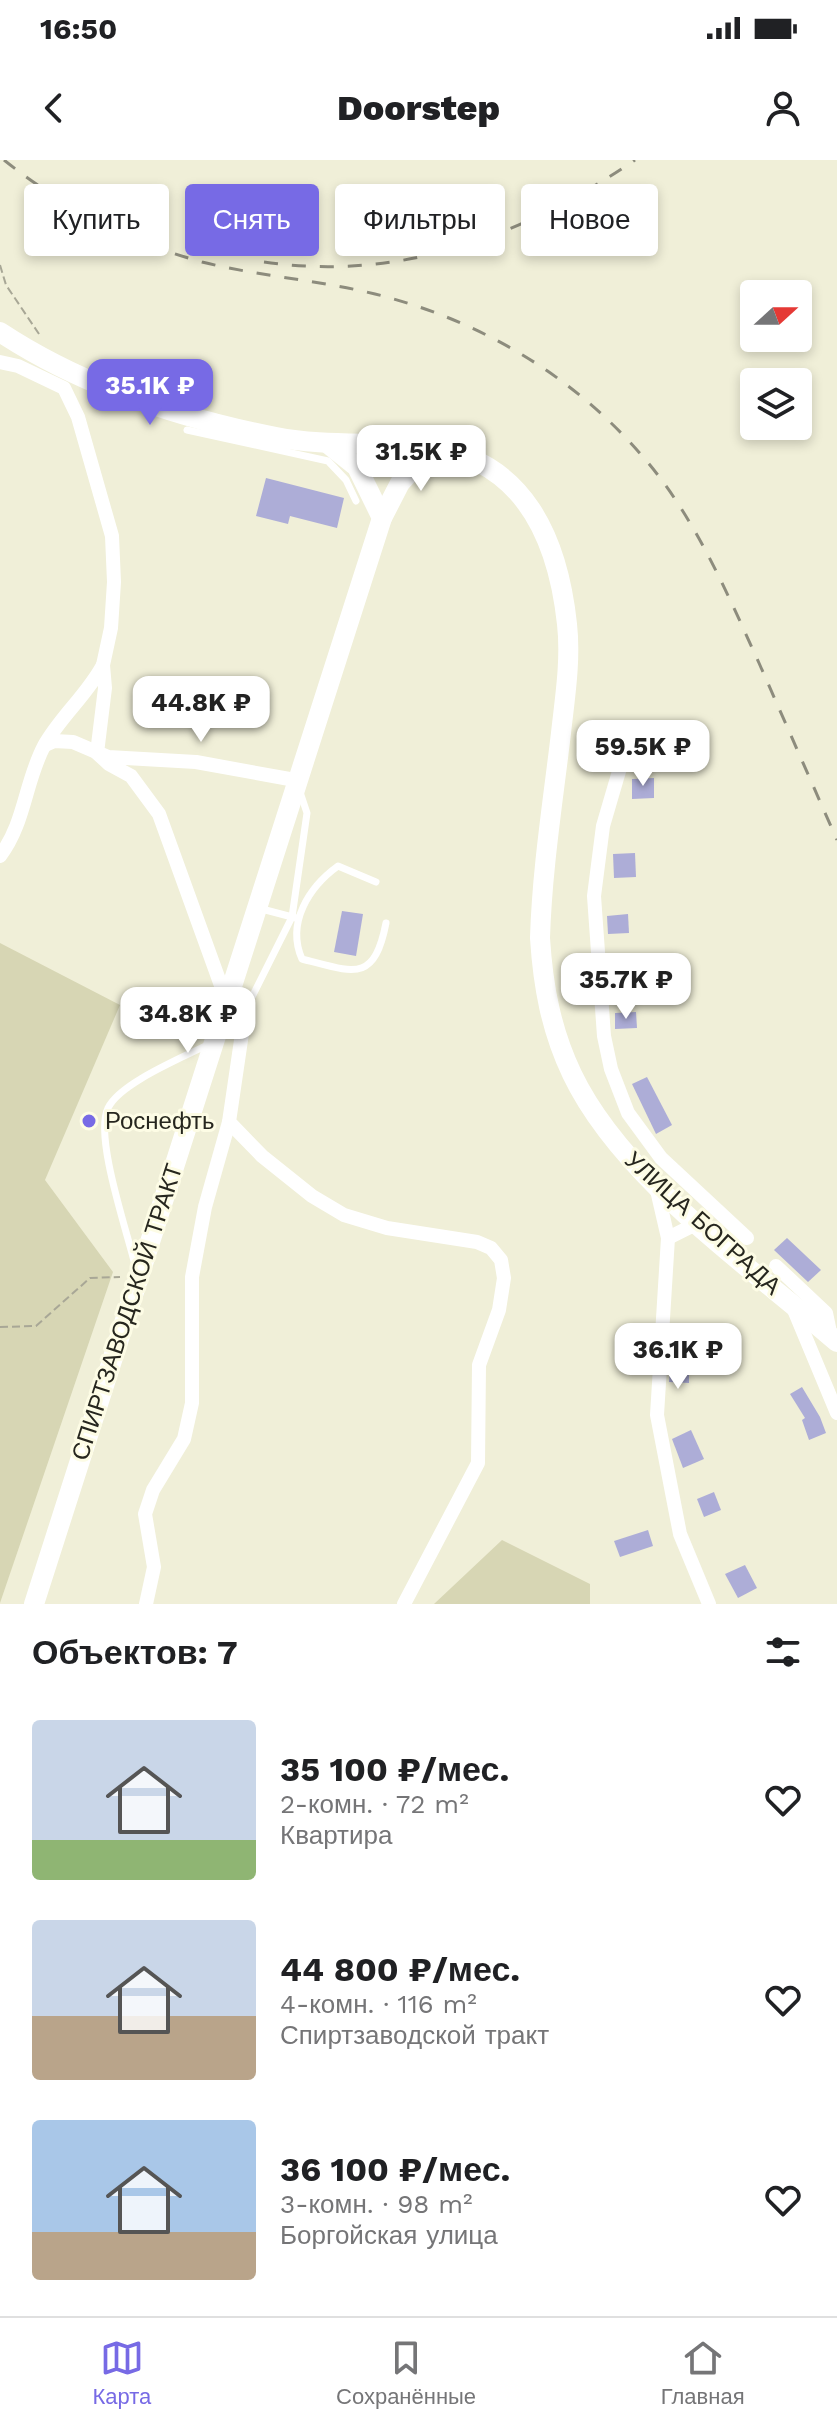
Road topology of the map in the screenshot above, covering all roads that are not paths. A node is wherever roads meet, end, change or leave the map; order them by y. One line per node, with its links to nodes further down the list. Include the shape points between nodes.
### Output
1 (2, 335): 4 (main road, УЛИЦА БОГРАДА, via 61,367 152,404)
2 (0, 362): 9 (street, via 64,388 78,417 112,536 114,582)
3 (187, 430): 4 (lane)
4 (272, 443): 5 (main road, УЛИЦА БОГРАДА); 7 (lane, via 328,461)
5 (327, 443): 6 (main road, УЛИЦА БОГРАДА); 8 (main road, via 357,467)
6 (432, 448): 8 (main road, СПИРТЗАВОДСКОЙ ТРАКТ, via 400,483); 23 (main road, УЛИЦА БОГРАДА, via 473,458 518,491 540,520 562,587 568,673 541,917 543,982 572,1074)
7 (356, 501)
8 (382, 518): 13 (main road, СПИРТЗАВОДСКОЙ ТРАКТ)
9 (103, 665): 10 (street); 11 (street)
10 (45, 745): 11 (street, via 73,742); 14 (street, via 16,829)
11 (97, 753): 13 (street, via 196,762); 19 (street, via 131,776 159,814)
12 (622, 761): 21 (street, via 603,826 594,896 604,1036)
13 (295, 780): 16 (main road, СПИРТЗАВОДСКОЙ ТРАКТ); 17 (lane, via 307,813)
14 (0, 856)
15 (376, 882): 17 (lane, via 338,866 322,878)
16 (256, 908): 17 (lane); 19 (main road, СПИРТЗАВОДСКОЙ ТРАКТ)
17 (295, 918): 18 (lane, via 302,959 350,971 372,964); 19 (lane)
18 (386, 923)
19 (236, 1008): 20 (main road, СПИРТЗАВОДСКОЙ ТРАКТ); 22 (street)
20 (216, 1040): 29 (main road, СПИРТЗАВОДСКОЙ ТРАКТ); 29 (lane, via 126,1089 108,1108 102,1139)
21 (632, 1119): 23 (street); 27 (street, via 661,1158)
22 (229, 1122): 34 (street, via 192,1277 192,1403 184,1439 145,1514 154,1567); 35 (street, via 262,1156 344,1215 387,1228 477,1242 501,1260 499,1310 479,1365 478,1463)
23 (607, 1131): 24 (main road, УЛИЦА БОГРАДА)
24 (655, 1183): 25 (main road, УЛИЦА БОГРАДА); 26 (street)
25 (698, 1223): 26 (street); 30 (main road, УЛИЦА БОГРАДА)
26 (668, 1238): 36 (street, via 657,1415 680,1534)
27 (747, 1238)
28 (776, 1266): 31 (street, via 826,1313)
29 (138, 1276): 33 (main road, СПИРТЗАВОДСКОЙ ТРАКТ)
30 (790, 1301): 31 (main road, УЛИЦА БОГРАДА); 32 (street)
31 (834, 1340)
32 (837, 1413)
33 (34, 1604)
34 (146, 1604)
35 (404, 1604)
36 (709, 1604)

